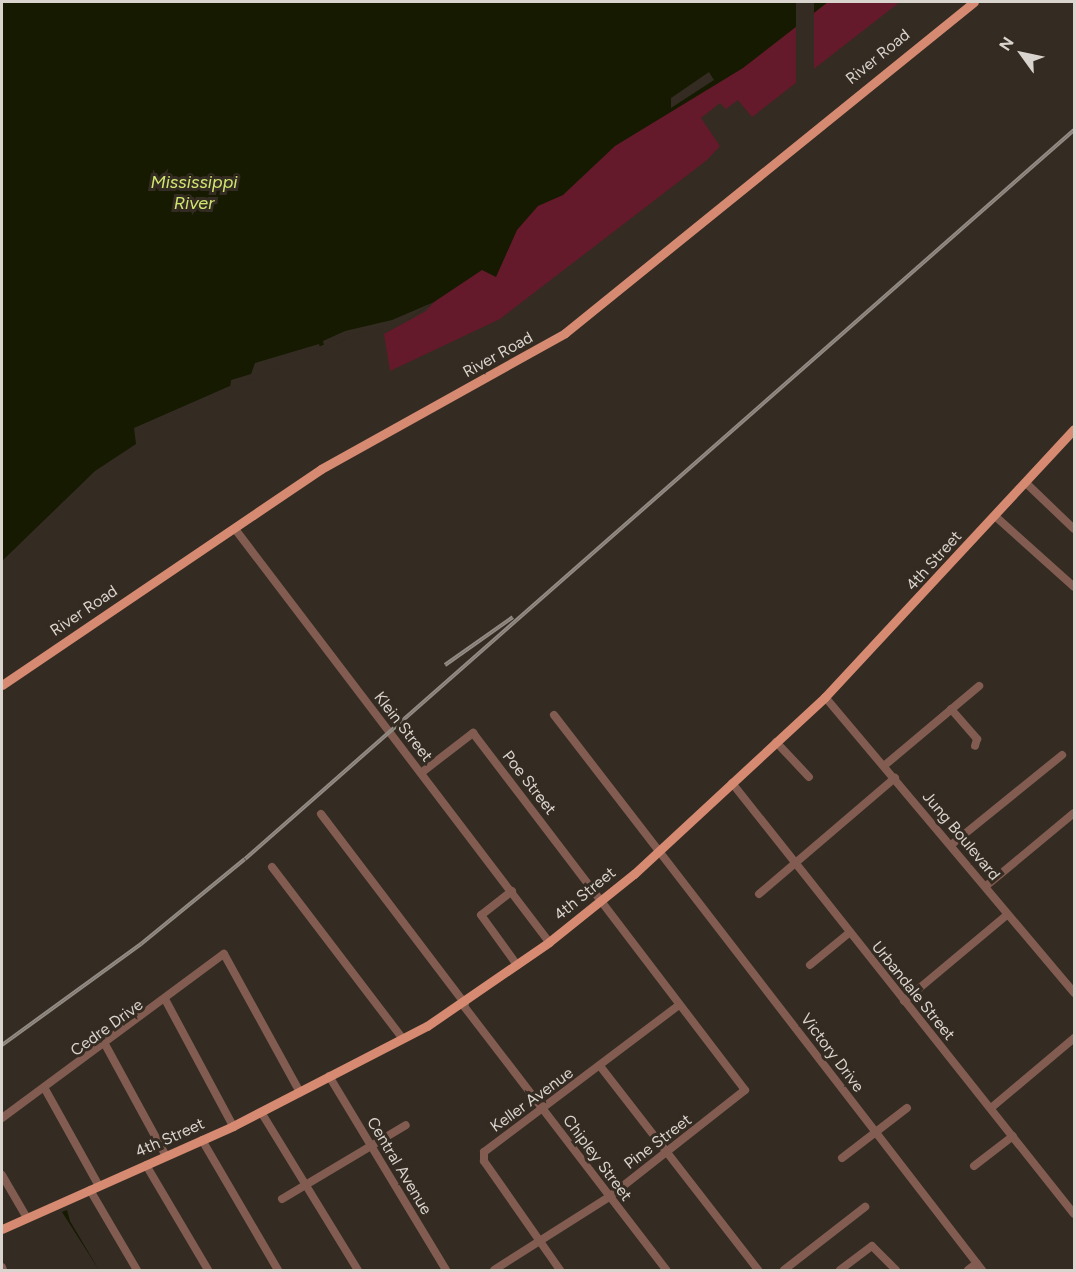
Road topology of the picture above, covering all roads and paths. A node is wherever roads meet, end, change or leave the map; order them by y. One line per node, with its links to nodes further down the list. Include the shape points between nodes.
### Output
1 (974, 2): 5 (main road, River Road, via 565,333 337,459)
2 (1074, 429): 3 (main road, 4th Street)
3 (1026, 483): 4 (main road, 4th Street); 6 (street)
4 (995, 516): 7 (street); 10 (main road, 4th Street)
5 (235, 529): 8 (main road, River Road); 17 (street, Klein Street)
6 (1074, 529)
7 (1074, 587)
8 (2, 685)
9 (979, 686): 11 (street)
10 (825, 697): 13 (main road, 4th Street); 16 (street, Jung Boulevard)
11 (951, 709): 14 (street, via 977,739); 16 (street)
12 (554, 715): 24 (street, Victory Drive)
13 (776, 742): 18 (street); 20 (main road, 4th Street)
14 (975, 746)
15 (1062, 755): 23 (street)
16 (885, 765): 19 (street, Jung Boulevard)
17 (421, 773): 28 (street, Klein Street); 30 (street, Poe Street, via 473,733)
18 (809, 777)
19 (895, 778): 23 (street, Jung Boulevard); 25 (street)
20 (732, 783): 24 (main road, 4th Street); 25 (street, Urbandale Street)
21 (1074, 813): 27 (street)
22 (321, 814): 39 (street, Chipley Street)
23 (951, 845): 27 (street, Jung Boulevard)
24 (657, 852): 30 (main road, 4th Street); 55 (street, Victory Drive)
25 (795, 864): 29 (street); 32 (street, Urbandale Street)
26 (272, 867): 42 (street)
27 (986, 886): 31 (street, Jung Boulevard)
28 (512, 891): 33 (street, Klein Street); 34 (street, via 481,915)
29 (759, 894)
30 (603, 900): 33 (main road, 4th Street); 40 (street)
31 (1007, 915): 36 (street, Jung Boulevard); 38 (street)
32 (849, 933): 35 (street); 38 (street, Urbandale Street)
33 (549, 942): 34 (main road, 4th Street)
34 (517, 965): 39 (main road, 4th Street)
35 (810, 965)
36 (1074, 993)
37 (166, 1001): 43 (street, Cedre Drive); 47 (street, Cedre Drive, via 225,954); 54 (street)
38 (904, 1001): 49 (street, Urbandale Street)
39 (464, 1004): 42 (main road, 4th Street); 50 (street, Chipley Street)
40 (679, 1005): 44 (street, Keller Avenue); 59 (street, Pine Street, via 745,1090)
41 (1074, 1038): 49 (street)
42 (403, 1039): 45 (main road, 4th Street)
43 (106, 1046): 46 (street, Cedre Drive); 60 (street)
44 (600, 1066): 50 (street, Keller Avenue); 59 (street)
45 (329, 1076): 47 (main road, 4th Street); 58 (street, Central Avenue)
46 (45, 1089): 52 (street, Cedre Drive); 66 (street)
47 (300, 1092): 51 (main road, 4th Street)
48 (907, 1108): 55 (street)
49 (991, 1108): 56 (street, Urbandale Street)
50 (543, 1109): 67 (street, Chipley Street); 73 (street, Keller Avenue, via 483,1156)
51 (261, 1112): 54 (main road, 4th Street); 65 (street)
52 (2, 1118)
53 (406, 1125): 58 (street)
54 (233, 1126): 57 (main road, 4th Street)
55 (875, 1133): 61 (street); 74 (street, Victory Drive)
56 (1013, 1136): 63 (street); 70 (street, Urbandale Street)
57 (202, 1140): 60 (main road, 4th Street); 77 (street)
58 (371, 1146): 65 (street); 79 (street, Central Avenue)
59 (667, 1152): 67 (street, Pine Street); 83 (street)
60 (166, 1156): 62 (main road, 4th Street)
61 (842, 1158)
62 (146, 1165): 66 (main road, 4th Street); 76 (street)
63 (974, 1166)
64 (2, 1175): 71 (street)
65 (306, 1185): 68 (street); 78 (street)
66 (94, 1188): 71 (main road, 4th Street); 75 (street)
67 (609, 1197): 73 (street, Pine Street); 82 (street, Chipley Street)
68 (282, 1199)
69 (865, 1207): 84 (street)
70 (1074, 1214)
71 (27, 1218): 72 (main road, 4th Street)
72 (2, 1230)
73 (541, 1243): 80 (street, Pine Street); 81 (street, Keller Avenue)
74 (979, 1267): 87 (street)
75 (137, 1270)
76 (208, 1270)
77 (278, 1270)
78 (358, 1270)
79 (446, 1270)
80 (494, 1270)
81 (560, 1270)
82 (666, 1270)
83 (758, 1270)
84 (784, 1270)
85 (840, 1270): 86 (street, via 872,1246)
86 (896, 1270)
87 (968, 1270)

